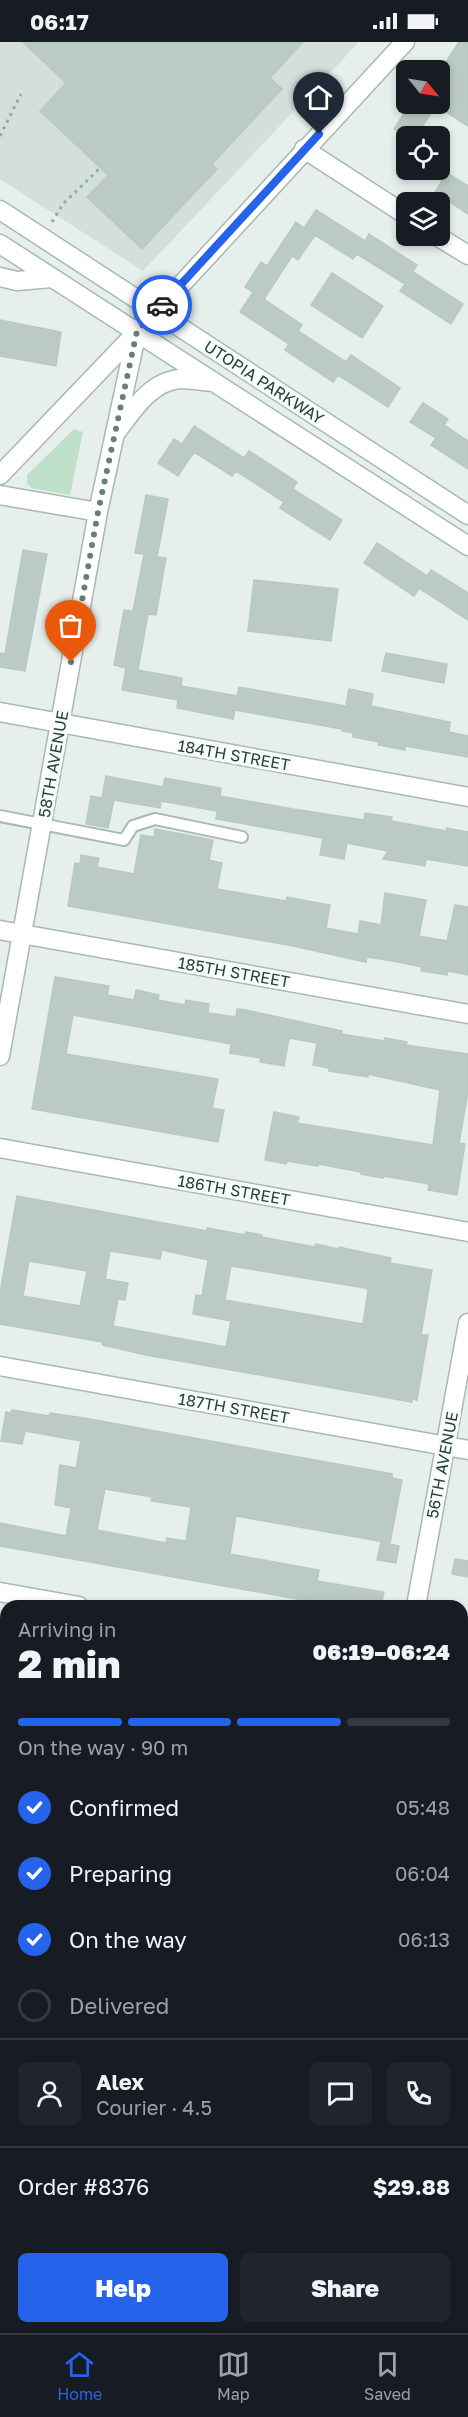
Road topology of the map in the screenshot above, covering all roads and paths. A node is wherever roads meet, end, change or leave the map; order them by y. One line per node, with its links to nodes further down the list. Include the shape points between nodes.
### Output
1 (405, 42): 4 (street)
2 (21, 94): 3 (path)
3 (0, 136)
4 (304, 149): 6 (street); 14 (street)
5 (100, 168): 8 (path, via 63,204)
6 (396, 209)
7 (0, 210): 14 (street, UTOPIA PARKWAY)
8 (52, 222)
9 (0, 244): 13 (street, UTOPIA PARKWAY)
10 (450, 244): 11 (street)
11 (468, 255)
12 (0, 278): 13 (street)
13 (52, 279): 15 (street, UTOPIA PARKWAY)
14 (156, 312): 15 (street); 21 (street, UTOPIA PARKWAY)
15 (137, 331): 16 (street, UTOPIA PARKWAY); 17 (street, 58TH AVENUE); 18 (street)
16 (215, 382): 17 (street, via 178,379 162,384 151,391); 22 (street, UTOPIA PARKWAY)
17 (115, 434): 20 (street, 58TH AVENUE)
18 (0, 475)
19 (0, 495): 20 (street)
20 (98, 512): 24 (street, 58TH AVENUE)
21 (468, 515)
22 (468, 546)
23 (0, 712): 24 (street, 184TH STREET)
24 (60, 723): 25 (street, 184TH STREET); 27 (street, 58TH AVENUE)
25 (468, 797)
26 (0, 816): 27 (lane)
27 (42, 823): 28 (lane, via 123,840 133,826 155,819); 30 (street, 58TH AVENUE)
28 (242, 837)
29 (0, 930): 30 (street, 185TH STREET)
30 (22, 934): 31 (street, 185TH STREET); 32 (street, 58TH AVENUE)
31 (468, 1014)
32 (0, 1056)
33 (0, 1148): 34 (street, 186TH STREET)
34 (468, 1232)
35 (468, 1323): 37 (street, 56TH AVENUE)
36 (0, 1366): 37 (street, 187TH STREET)
37 (446, 1447): 38 (street, 187TH STREET); 41 (street, 56TH AVENUE)
38 (468, 1450)
39 (0, 1592): 40 (street)
40 (45, 1600)
41 (417, 1600)

